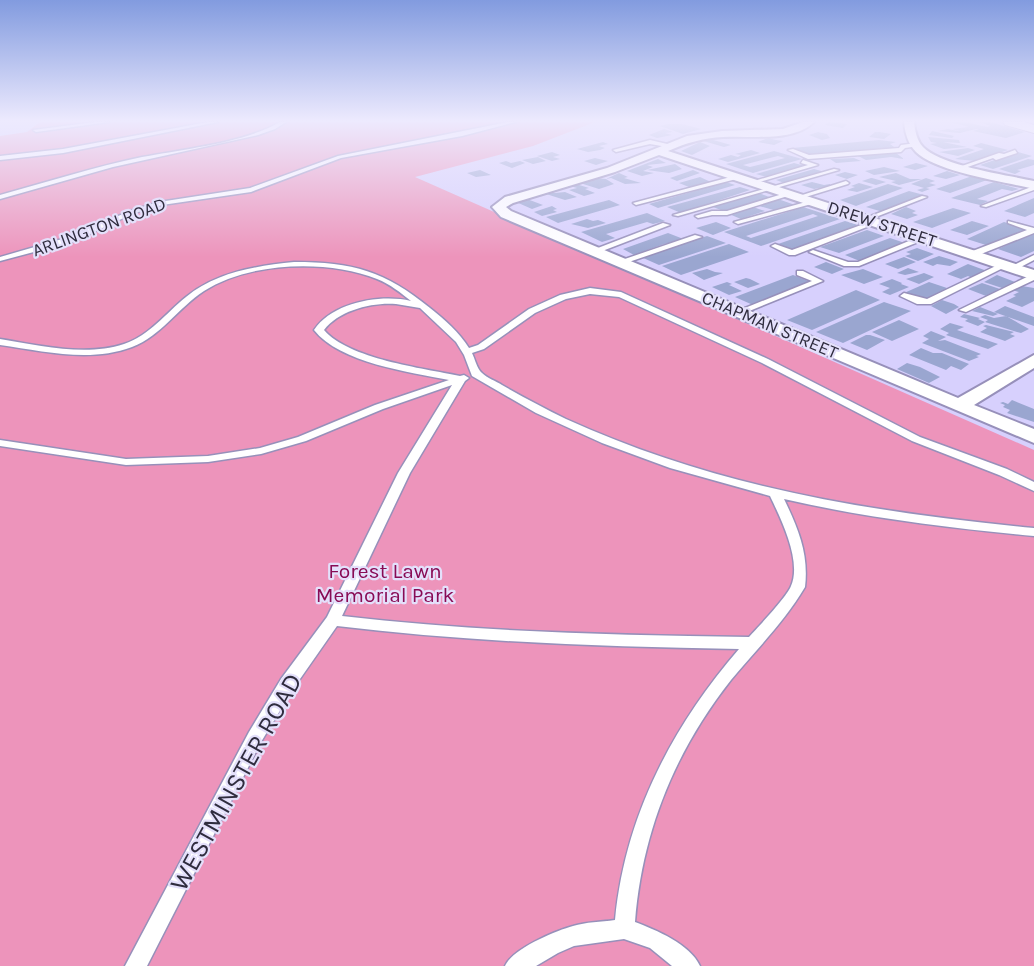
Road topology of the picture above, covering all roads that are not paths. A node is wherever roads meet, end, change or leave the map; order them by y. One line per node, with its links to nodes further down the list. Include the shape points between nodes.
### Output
1 (110, 167): 14 (lane)
2 (313, 167): 33 (lane, ARLINGTON ROAD, via 251,190 148,206 72,239)
3 (619, 167): 29 (street, CHAPMAN STREET, via 509,200 498,207 506,214)
4 (713, 167): 8 (street, DREW STREET)
5 (808, 167): 9 (lane)
6 (972, 167): 11 (street)
7 (836, 170): 12 (lane)
8 (738, 177): 9 (street, DREW STREET); 17 (lane)
9 (754, 182): 12 (street, DREW STREET)
10 (846, 183): 13 (lane)
11 (1034, 187): 18 (lane)
12 (774, 189): 13 (street, DREW STREET); 19 (lane)
13 (794, 195): 16 (street, DREW STREET); 20 (lane)
14 (0, 197)
15 (924, 197): 21 (lane)
16 (813, 202): 21 (street, DREW STREET); 22 (lane)
17 (636, 204)
18 (984, 206)
19 (676, 215)
20 (686, 220)
21 (871, 221): 27 (street, DREW STREET); 28 (lane, via 792,253)
22 (738, 222)
23 (1010, 222): 25 (lane)
24 (666, 225): 29 (lane)
25 (1034, 230): 31 (lane)
26 (698, 237): 34 (lane)
27 (924, 238): 30 (lane, via 859,264 847,264); 31 (street, DREW STREET)
28 (775, 246)
29 (594, 251): 34 (street, CHAPMAN STREET)
30 (813, 252)
31 (973, 255): 35 (street, DREW STREET)
32 (1034, 257): 35 (lane)
33 (0, 259)
34 (620, 262): 41 (street, CHAPMAN STREET)
35 (1009, 266): 37 (street, DREW STREET); 38 (lane, via 928,302)
36 (800, 273): 41 (lane, via 819,281)
37 (1034, 276): 40 (lane)
38 (904, 296)
39 (423, 307): 42 (lane, via 394,285 368,273 326,266 291,266 246,272 210,285 188,298 150,334 124,347 87,351); 43 (lane); 46 (lane, via 376,301 329,319 319,330 334,344 367,357)
40 (963, 310)
41 (739, 312): 47 (street, CHAPMAN STREET)
42 (0, 342)
43 (469, 351): 45 (lane); 50 (lane, via 562,297 590,291 621,294 757,357 916,439)
44 (1034, 360): 47 (street)
45 (476, 374): 46 (lane); 51 (lane, via 548,416 603,440)
46 (461, 379): 49 (lane, via 281,446 208,459 126,462); 53 (lane, WESTMINSTER ROAD, via 404,473)
47 (960, 405): 48 (street, CHAPMAN STREET)
48 (1034, 437)
49 (0, 443)
50 (1034, 487)
51 (775, 493): 52 (lane, via 909,519); 54 (lane, via 793,531 801,572 798,587)
52 (1034, 532)
53 (333, 620): 54 (lane, via 438,633 579,641); 56 (lane, WESTMINSTER ROAD, via 255,736)
54 (753, 643): 55 (lane, via 702,707 658,786 635,845 626,890)
55 (624, 929): 57 (lane, via 574,936); 58 (lane, via 656,940)
56 (136, 966)
57 (516, 966)
58 (689, 966)

